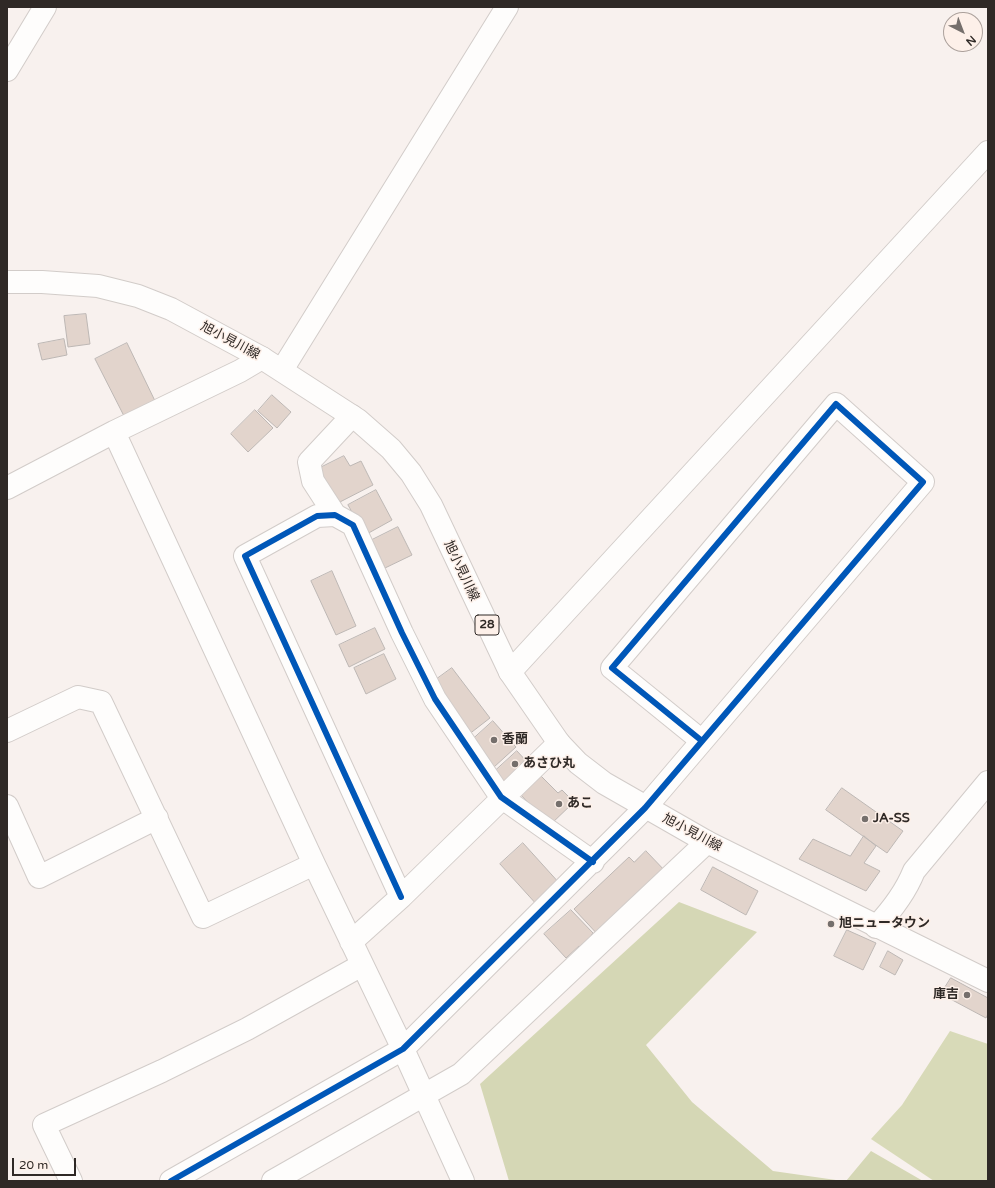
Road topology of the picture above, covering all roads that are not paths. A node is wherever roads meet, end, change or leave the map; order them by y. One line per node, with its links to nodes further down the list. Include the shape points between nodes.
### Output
1 (45, 7): 3 (street)
2 (507, 7): 7 (street)
3 (7, 70)
4 (988, 152): 12 (street)
5 (7, 282): 6 (street, 旭小見川線 / 28, via 98,286 138,296 171,309)
6 (262, 358): 7 (street, 旭小見川線 / 28); 9 (street)
7 (282, 370): 8 (street, 旭小見川線 / 28)
8 (352, 416): 11 (street, via 309,462 313,481); 12 (street, 旭小見川線 / 28, via 391,449 411,472 431,505)
9 (114, 432): 10 (street); 23 (street)
10 (7, 488)
11 (335, 515): 17 (street, via 353,525 435,699); 24 (street, via 317,516 245,556)
12 (510, 672): 15 (street, 旭小見川線 / 28)
13 (7, 731): 20 (street, via 78,698 101,702)
14 (702, 742): 14 (street, via 923,482 836,404 612,668); 19 (street)
15 (558, 743): 17 (street); 19 (street, 旭小見川線 / 28, via 604,783)
16 (988, 782): 25 (street, via 914,871 887,915)
17 (501, 797): 22 (street); 24 (street)
18 (7, 806): 20 (street, via 39,877)
19 (646, 808): 21 (street, 旭小見川線 / 28); 22 (street)
20 (156, 818): 23 (street, via 203,917)
21 (707, 842): 25 (street, 旭小見川線 / 28); 30 (street, via 461,1074)
22 (593, 862): 29 (street)
23 (314, 864): 26 (street)
24 (401, 897): 26 (street)
25 (876, 927): 28 (street, 旭小見川線 / 28)
26 (351, 942): 27 (street)
27 (362, 965): 29 (street); 31 (street, via 247,1029 44,1125)
28 (988, 981)
29 (403, 1049): 30 (street); 32 (street)
30 (424, 1096): 33 (street); 34 (street)
31 (71, 1181)
32 (171, 1181)
33 (273, 1181)
34 (463, 1181)

